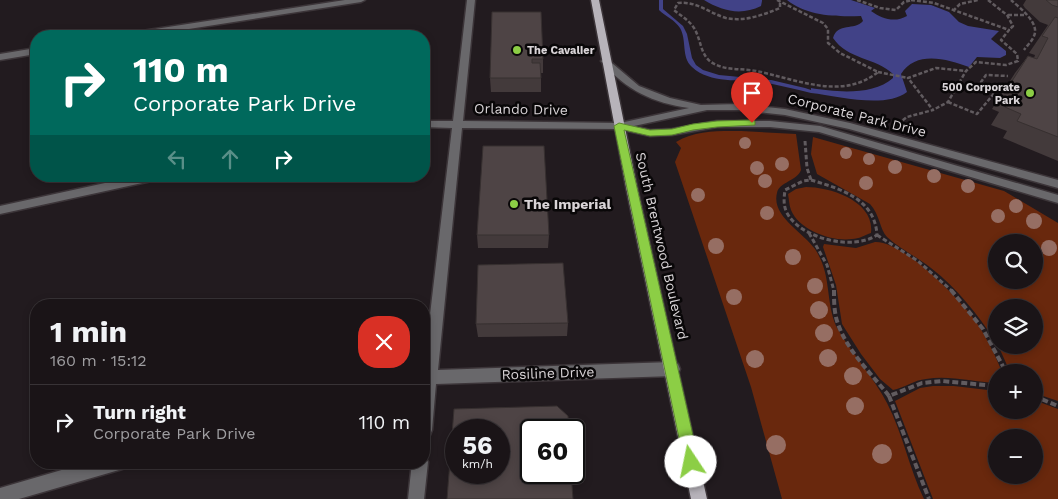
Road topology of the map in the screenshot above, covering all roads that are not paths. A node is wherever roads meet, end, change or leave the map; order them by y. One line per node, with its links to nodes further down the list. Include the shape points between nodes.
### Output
1 (360, 0): 4 (street)
2 (471, 0): 9 (street)
3 (594, 0): 7 (main road, South Brentwood Boulevard)
4 (168, 30)
5 (30, 52): 6 (street)
6 (0, 57)
7 (606, 61): 8 (street, via 630,86 673,103); 11 (main road, South Brentwood Boulevard)
8 (707, 108): 11 (street, Corporate Park Drive); 13 (street, Corporate Park Drive, via 740,107 812,117)
9 (458, 123): 10 (street, Orlando Drive); 11 (street, Orlando Drive); 16 (street)
10 (430, 124)
11 (619, 126): 14 (street, Corporate Park Drive, via 650,133 717,124 805,127); 17 (main road, South Brentwood Boulevard)
12 (128, 182): 15 (street)
13 (1058, 184)
14 (1055, 200)
15 (0, 210)
16 (430, 353)
17 (673, 370): 18 (street, Rosiline Drive); 23 (main road, South Brentwood Boulevard)
18 (430, 378)
19 (94, 469): 21 (street)
20 (419, 469): 22 (street)
21 (0, 496)
22 (416, 499)
23 (699, 499)

